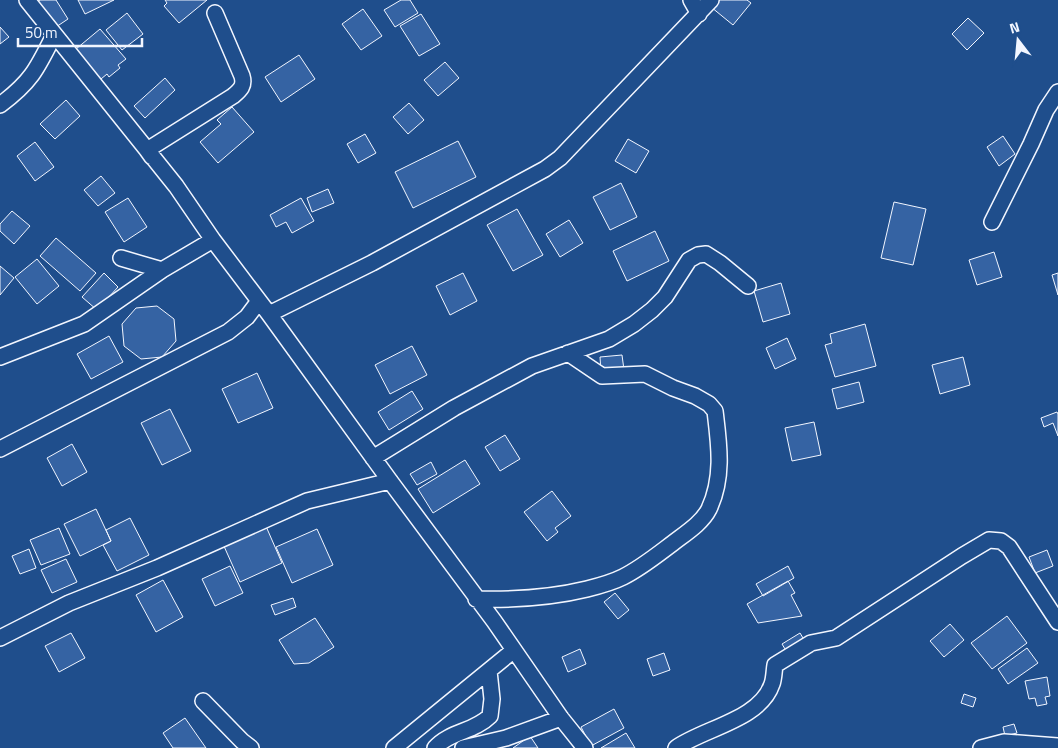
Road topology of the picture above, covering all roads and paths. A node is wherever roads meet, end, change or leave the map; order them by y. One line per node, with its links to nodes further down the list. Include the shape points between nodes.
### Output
1 (27, 0): 6 (street)
2 (690, 0): 5 (street)
3 (711, 0): 5 (street)
4 (214, 13): 9 (street, via 244,83 233,96 147,150)
5 (699, 14): 16 (street, via 560,158 545,169 372,263)
6 (54, 35): 8 (street, via 27,83); 9 (street)
7 (1058, 92): 10 (street, via 1046,110)
8 (0, 105)
9 (176, 186): 11 (street)
10 (992, 222)
11 (213, 240): 13 (street); 15 (street)
12 (121, 258): 13 (street)
13 (162, 270): 18 (street, via 84,324)
14 (748, 286): 17 (street, via 706,254 698,254 689,260 666,296 634,324 609,339)
15 (259, 301): 16 (street); 19 (street, via 247,317 228,332)
16 (269, 314): 20 (street)
17 (568, 353): 20 (street, via 532,366 493,386); 22 (street, via 602,376 646,374 709,404 715,411 720,470 709,510 655,557 622,578 540,598)
18 (0, 357)
19 (0, 449)
20 (373, 458): 21 (street)
21 (390, 482): 22 (street); 24 (street, via 308,501 69,603)
22 (476, 599): 25 (street)
23 (1058, 622): 35 (street, via 1009,547 1001,541 989,540 836,638 811,644 775,665 772,685 756,707)
24 (0, 638)
25 (514, 650): 26 (street); 28 (street)
26 (490, 671): 31 (street); 32 (street, via 490,716 478,725 444,739)
27 (203, 701): 30 (street)
28 (561, 718): 33 (street, via 506,738); 34 (street)
29 (1058, 746): 36 (street, via 1004,742)
30 (251, 748)
31 (396, 748)
32 (435, 748)
33 (463, 748)
34 (585, 748)
35 (676, 748)
36 (981, 748)

